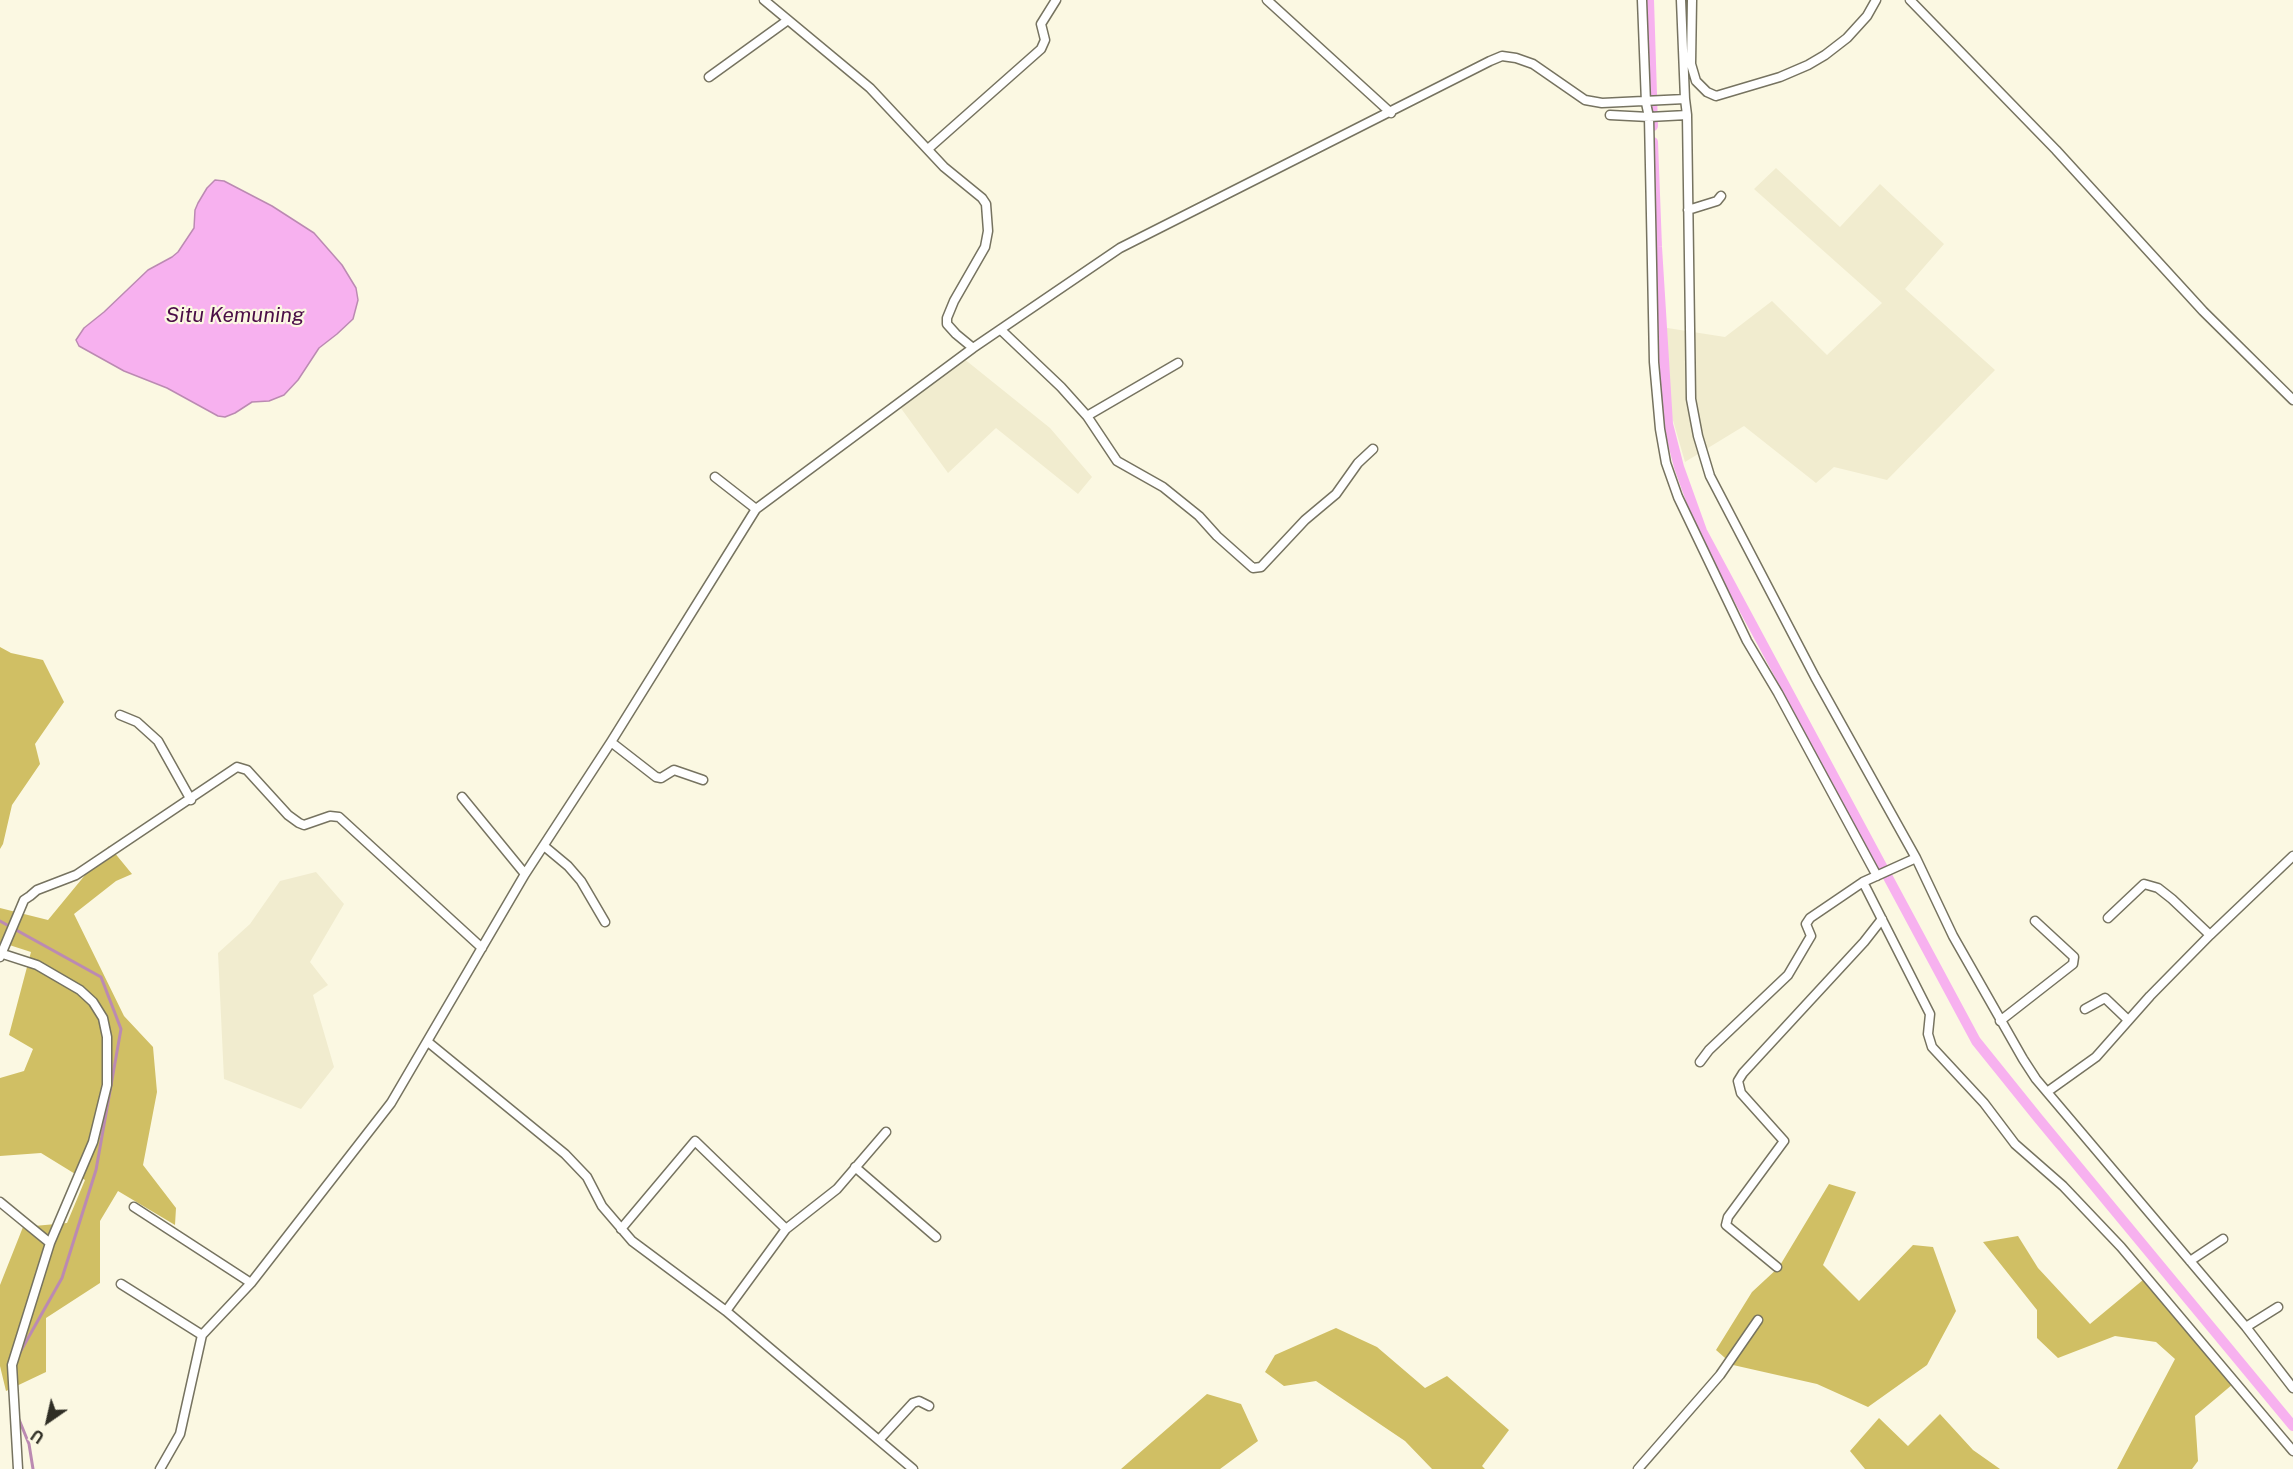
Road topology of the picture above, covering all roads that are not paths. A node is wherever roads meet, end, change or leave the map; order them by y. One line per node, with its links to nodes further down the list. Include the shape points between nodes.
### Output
1 (764, 0): 9 (street)
2 (1056, 0): 17 (street, via 1041,24 1045,40 1041,49)
3 (1267, 0): 13 (street)
4 (1642, 0): 12 (street)
5 (1681, 0): 11 (street)
6 (1692, 0): 7 (street, via 1691,64 1696,81 1716,96 1780,77 1825,55 1847,38)
7 (1876, 0)
8 (1910, 0): 23 (street, via 2056,150 2203,311)
9 (788, 20): 10 (street); 17 (street, via 870,88)
10 (709, 77)
11 (1685, 99): 12 (street); 15 (street)
12 (1649, 102): 13 (street, via 1586,100 1533,64 1502,56); 16 (street)
13 (1391, 113): 20 (street, via 1120,248)
14 (1610, 115): 16 (street)
15 (1688, 115): 16 (street); 19 (street)
16 (1650, 117): 37 (street, via 1654,362 1666,463 1678,497 1747,641)
17 (927, 149): 21 (street, via 986,204 985,248 947,318 956,334)
18 (1721, 196): 19 (street)
19 (1688, 210): 35 (street, via 1691,399 1710,476)
20 (1001, 330): 21 (street); 24 (street)
21 (974, 348): 27 (street)
22 (1178, 363): 24 (street)
23 (2293, 400)
24 (1087, 417): 25 (street, via 1117,461 1163,487 1257,569 1336,494)
25 (1373, 449)
26 (715, 477): 27 (street)
27 (756, 509): 29 (street)
28 (120, 715): 32 (street, via 137,722 158,741)
29 (610, 742): 30 (street, via 656,777 674,770); 33 (street)
30 (703, 780)
31 (462, 797): 36 (street)
32 (191, 800): 44 (street, via 237,767 243,767 294,820 304,825 334,816 345,821); 45 (street, via 76,875 37,890 24,900)
33 (544, 846): 36 (street); 42 (street, via 568,866)
34 (2293, 856): 43 (street)
35 (1916, 858): 37 (street); 48 (street)
36 (525, 874): 44 (street)
37 (1880, 874): 38 (street)
38 (1863, 882): 40 (street); 50 (street, via 1810,918 1806,924 1810,936 1788,975)
39 (2108, 918): 43 (street, via 2144,884 2158,888)
40 (1882, 919): 62 (street, via 1738,1081 1741,1093 1784,1141 1726,1225); 75 (street, via 1930,1014 1928,1034 1932,1047 1984,1103 2015,1144 2063,1186 2121,1247)
41 (2035, 921): 48 (street, via 2074,957 2073,964)
42 (605, 922)
43 (2210, 935): 47 (street)
44 (482, 948): 49 (street)
45 (2, 953): 60 (street, via 38,965 80,990 103,1018 107,1037 107,1085 93,1142)
46 (2085, 1009): 47 (street, via 2105,998)
47 (2128, 1020): 51 (street, via 2096,1057)
48 (2000, 1021): 51 (street)
49 (428, 1042): 57 (street, via 566,1154 587,1177 602,1206); 63 (street, via 386,1110)
50 (1700, 1062)
51 (2047, 1092): 61 (street)
52 (886, 1132): 53 (street)
53 (855, 1167): 56 (street, via 837,1189); 58 (street)
54 (0, 1202): 60 (street)
55 (134, 1207): 63 (street)
56 (786, 1228): 57 (street, via 695,1141); 66 (street)
57 (621, 1229): 66 (street)
58 (936, 1237)
59 (2223, 1239): 61 (street)
60 (50, 1243): 70 (street)
61 (2190, 1261): 68 (street)
62 (1777, 1267)
63 (251, 1283): 69 (street)
64 (121, 1284): 69 (street)
65 (2278, 1307): 68 (street)
66 (726, 1311): 74 (street)
67 (1758, 1320): 79 (street, via 1720,1375)
68 (2246, 1327): 72 (street)
69 (202, 1335): 77 (street, via 180,1434)
70 (12, 1365): 71 (street); 76 (street)
71 (0, 1368)
72 (2293, 1388)
73 (929, 1406): 74 (street, via 914,1403)
74 (879, 1440): 78 (street)
75 (2293, 1451)
76 (18, 1469)
77 (160, 1469)
78 (913, 1469)
79 (1638, 1469)

